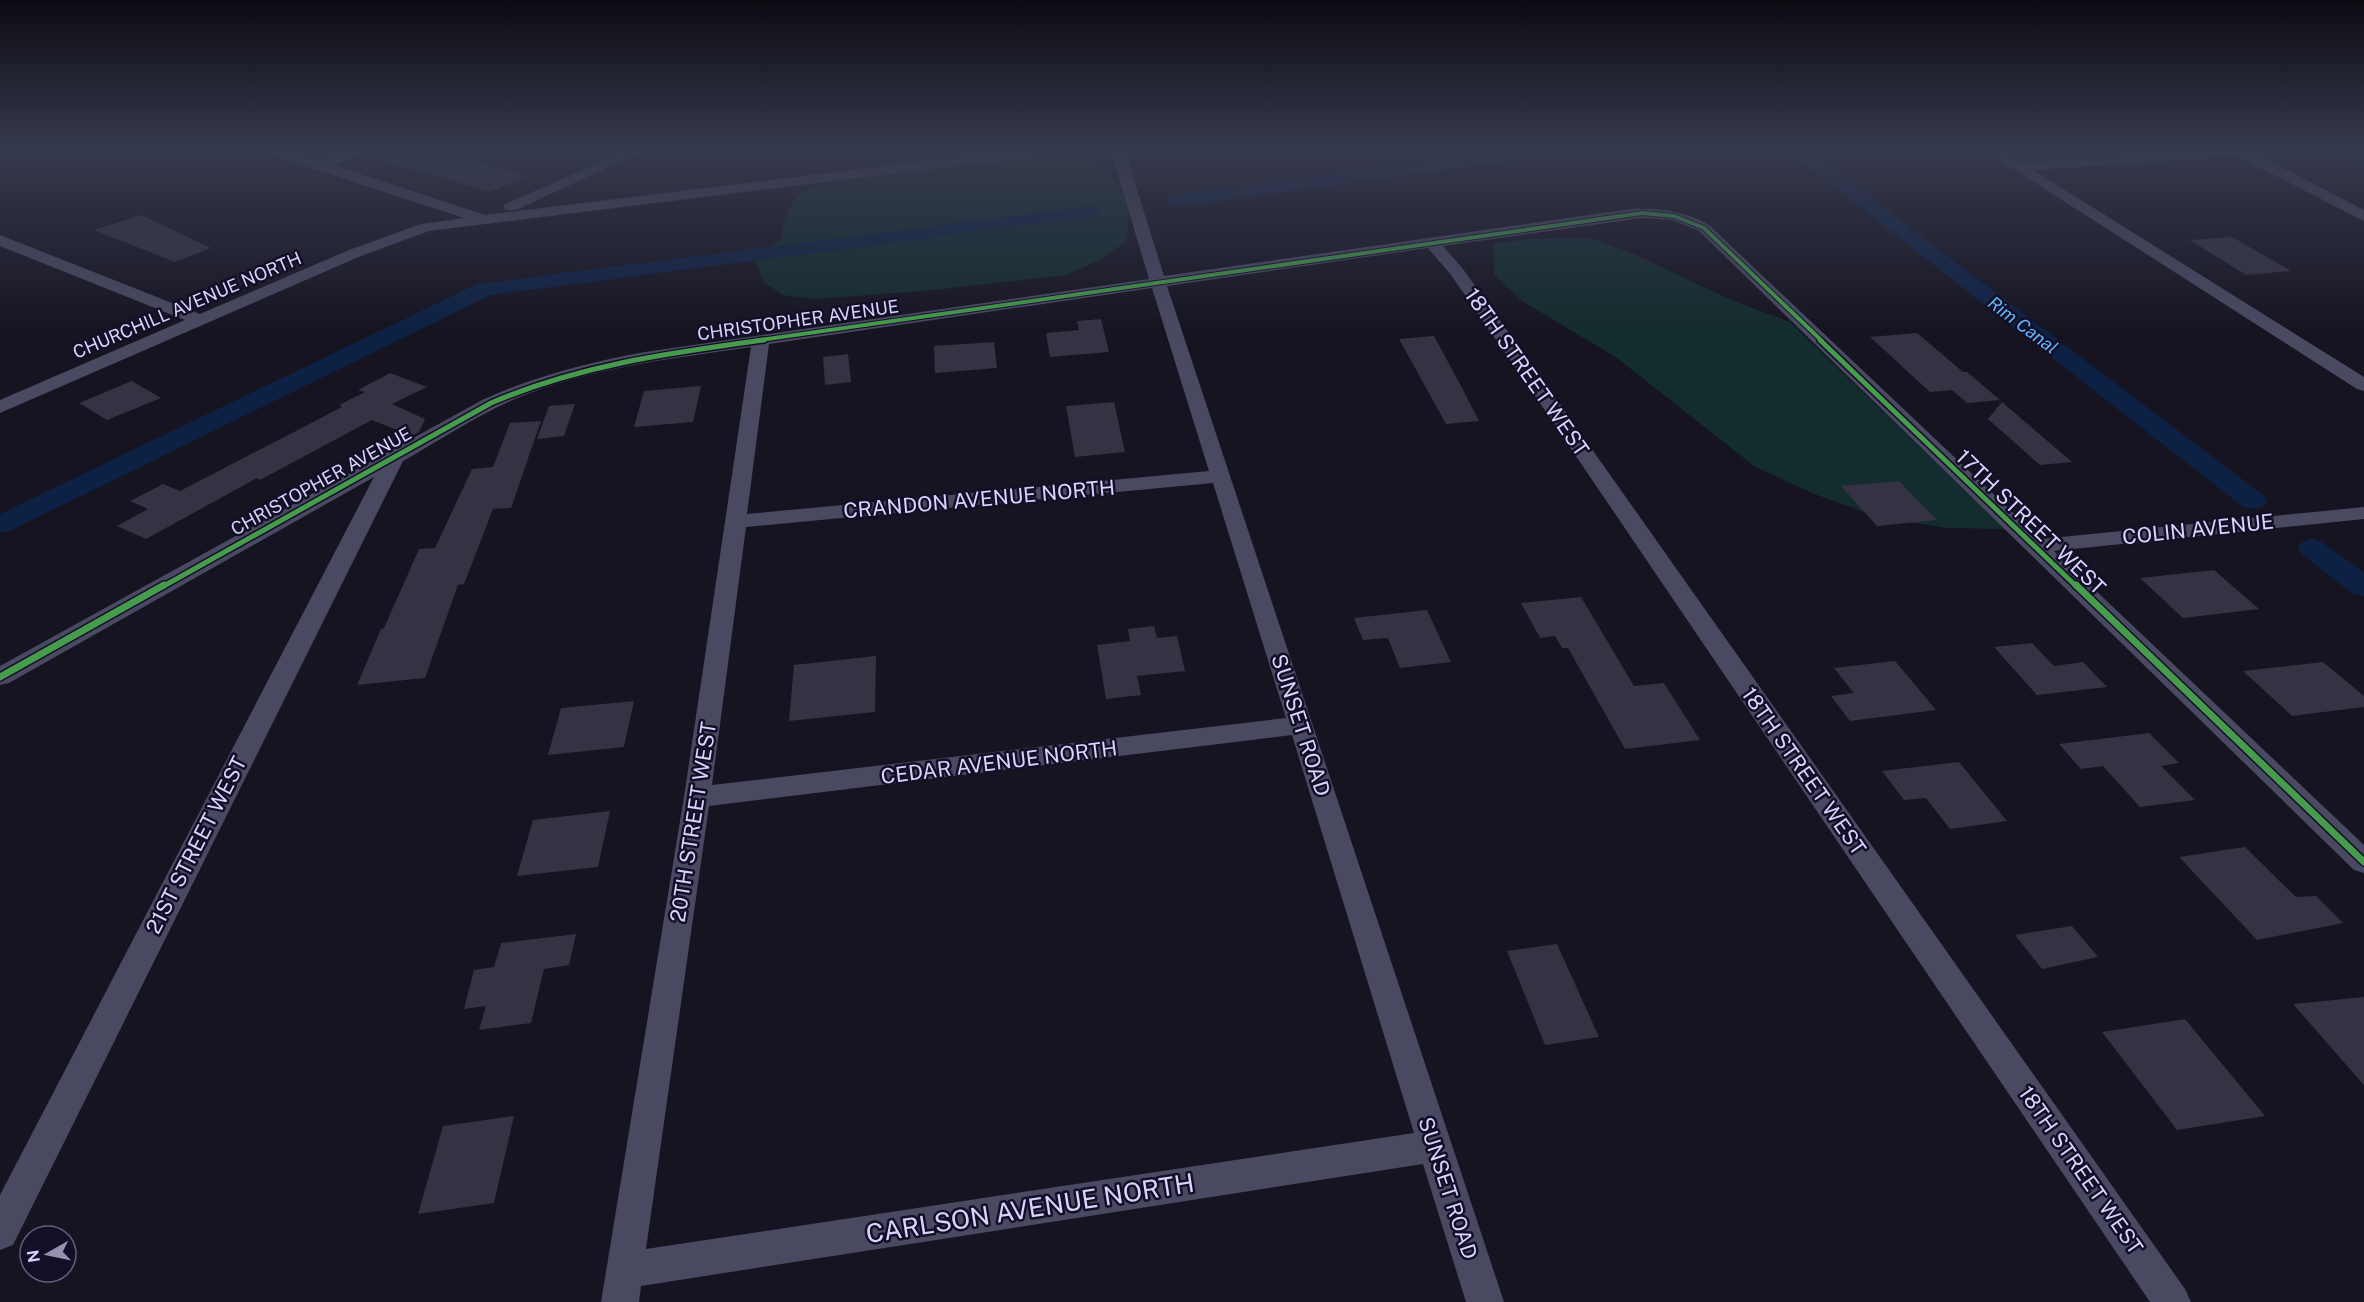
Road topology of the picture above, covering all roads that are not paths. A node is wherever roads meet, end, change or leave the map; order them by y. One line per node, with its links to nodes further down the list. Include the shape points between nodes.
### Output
1 (454, 209): 9 (street)
2 (505, 209): 9 (street)
3 (567, 209): 9 (street, CHURCHILL AVENUE NORTH)
4 (1135, 209): 12 (street, SUNSET ROAD)
5 (2084, 209): 15 (street)
6 (2350, 209): 8 (street)
7 (1671, 214): 11 (street, CHRISTOPHER AVENUE, via 1640,212); 21 (street, 17TH STREET WEST, via 1704,228)
8 (2364, 216)
9 (482, 219): 13 (street, CHURCHILL AVENUE NORTH, via 403,234)
10 (0, 240): 13 (street)
11 (1431, 243): 12 (street, CHRISTOPHER AVENUE); 30 (street, 18TH STREET WEST, via 1457,272 1546,398)
12 (1158, 283): 14 (street, CHRISTOPHER AVENUE); 18 (street, SUNSET ROAD)
13 (199, 320): 16 (street, CHURCHILL AVENUE NORTH)
14 (761, 341): 17 (street, CHRISTOPHER AVENUE, via 614,362 549,379 491,403); 20 (street, 20TH STREET WEST)
15 (2364, 385)
16 (0, 407)
17 (393, 458): 22 (street, CHRISTOPHER AVENUE); 27 (street, 21ST STREET WEST)
18 (1221, 476): 20 (street, CRANDON AVENUE NORTH); 23 (street, SUNSET ROAD)
19 (2364, 513): 21 (street, COLIN AVENUE)
20 (737, 521): 24 (street, 20TH STREET WEST)
21 (2033, 546): 25 (street, 17TH STREET WEST)
22 (0, 677)
23 (1301, 725): 24 (street, CEDAR AVENUE NORTH); 26 (street, SUNSET ROAD)
24 (697, 797): 28 (street, 20TH STREET WEST)
25 (2364, 862)
26 (1435, 1146): 28 (street, CARLSON AVENUE NORTH); 29 (street, SUNSET ROAD)
27 (0, 1232)
28 (622, 1286)
29 (1485, 1302)
30 (2172, 1302)

